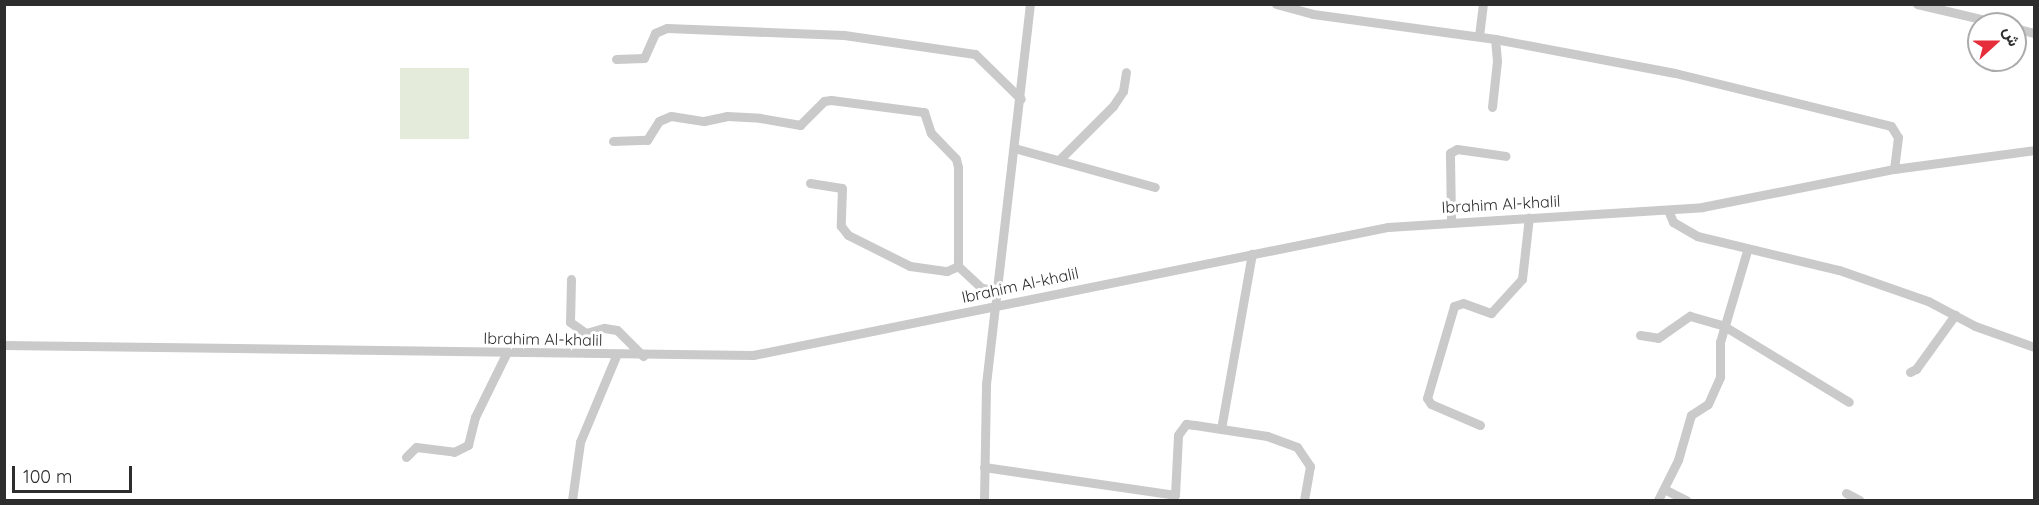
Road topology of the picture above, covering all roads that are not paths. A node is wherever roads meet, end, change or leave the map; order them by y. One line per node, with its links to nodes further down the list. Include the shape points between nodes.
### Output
1 (1030, 4): 12 (street)
2 (1276, 4): 8 (street, via 1313,14)
3 (1483, 4): 8 (street)
4 (1917, 4): 6 (street)
5 (1965, 4): 6 (street)
6 (1963, 15): 7 (street)
7 (1967, 16)
8 (1479, 36): 9 (street)
9 (1494, 39): 13 (street, via 1497,61); 19 (street, via 1675,74 1892,126 1898,137)
10 (616, 59): 12 (street, via 644,58 655,33 667,28 844,35 975,54)
11 (1126, 72): 18 (street, via 1123,91 1113,106)
12 (1021, 99): 15 (street)
13 (1492, 107)
14 (614, 141): 27 (street, via 647,140 659,121 671,116 704,121 727,116 760,118 800,125 824,101 831,100 924,112 931,133 956,159 958,167)
15 (1014, 148): 18 (street); 29 (street)
16 (2034, 150): 19 (street, Ibrahim Al-khalil)
17 (1506, 156): 24 (street, via 1457,149 1450,153)
18 (1060, 159): 21 (street)
19 (1894, 169): 22 (street, Ibrahim Al-khalil)
20 (810, 183): 27 (street, via 842,188 841,226 848,235 909,266 947,271)
21 (1155, 187)
22 (1668, 210): 23 (street, Ibrahim Al-khalil); 25 (street, via 1673,222 1690,232)
23 (1529, 217): 24 (street, Ibrahim Al-khalil); 41 (street, via 1522,279 1491,312 1463,303 1454,306 1427,398 1431,404)
24 (1451, 220): 26 (street, Ibrahim Al-khalil, via 1388,226)
25 (1747, 251): 31 (street, via 1839,270); 32 (street)
26 (1252, 254): 30 (street, Ibrahim Al-khalil); 42 (street)
27 (958, 266): 29 (street, via 982,288)
28 (571, 279): 38 (street, via 570,322 586,333 616,330)
29 (997, 290): 30 (street)
30 (995, 308): 38 (street, Ibrahim Al-khalil, via 772,352); 44 (street, via 986,384)
31 (1955, 315): 35 (street); 39 (street)
32 (1724, 326): 33 (street, via 1690,316 1658,338); 40 (street); 45 (street, via 1720,377 1708,404 1691,415 1678,460)
33 (1640, 335)
34 (4, 345): 36 (street, Ibrahim Al-khalil, via 228,345)
35 (2034, 347)
36 (506, 354): 37 (street, Ibrahim Al-khalil); 43 (street, via 475,417 468,445 454,452 416,447)
37 (616, 356): 38 (street, Ibrahim Al-khalil); 48 (street, via 580,442)
38 (643, 356)
39 (1910, 372)
40 (1849, 402)
41 (1480, 425)
42 (1221, 429): 47 (street, via 1195,424 1180,428); 50 (street, via 1267,436 1297,447 1310,466)
43 (406, 458)
44 (984, 467): 47 (street); 49 (street)
45 (1664, 489): 51 (street); 52 (street)
46 (1846, 493): 53 (street)
47 (1175, 498)
48 (572, 501)
49 (984, 501)
50 (1304, 501)
51 (1658, 501)
52 (1686, 501)
53 (1859, 501)

